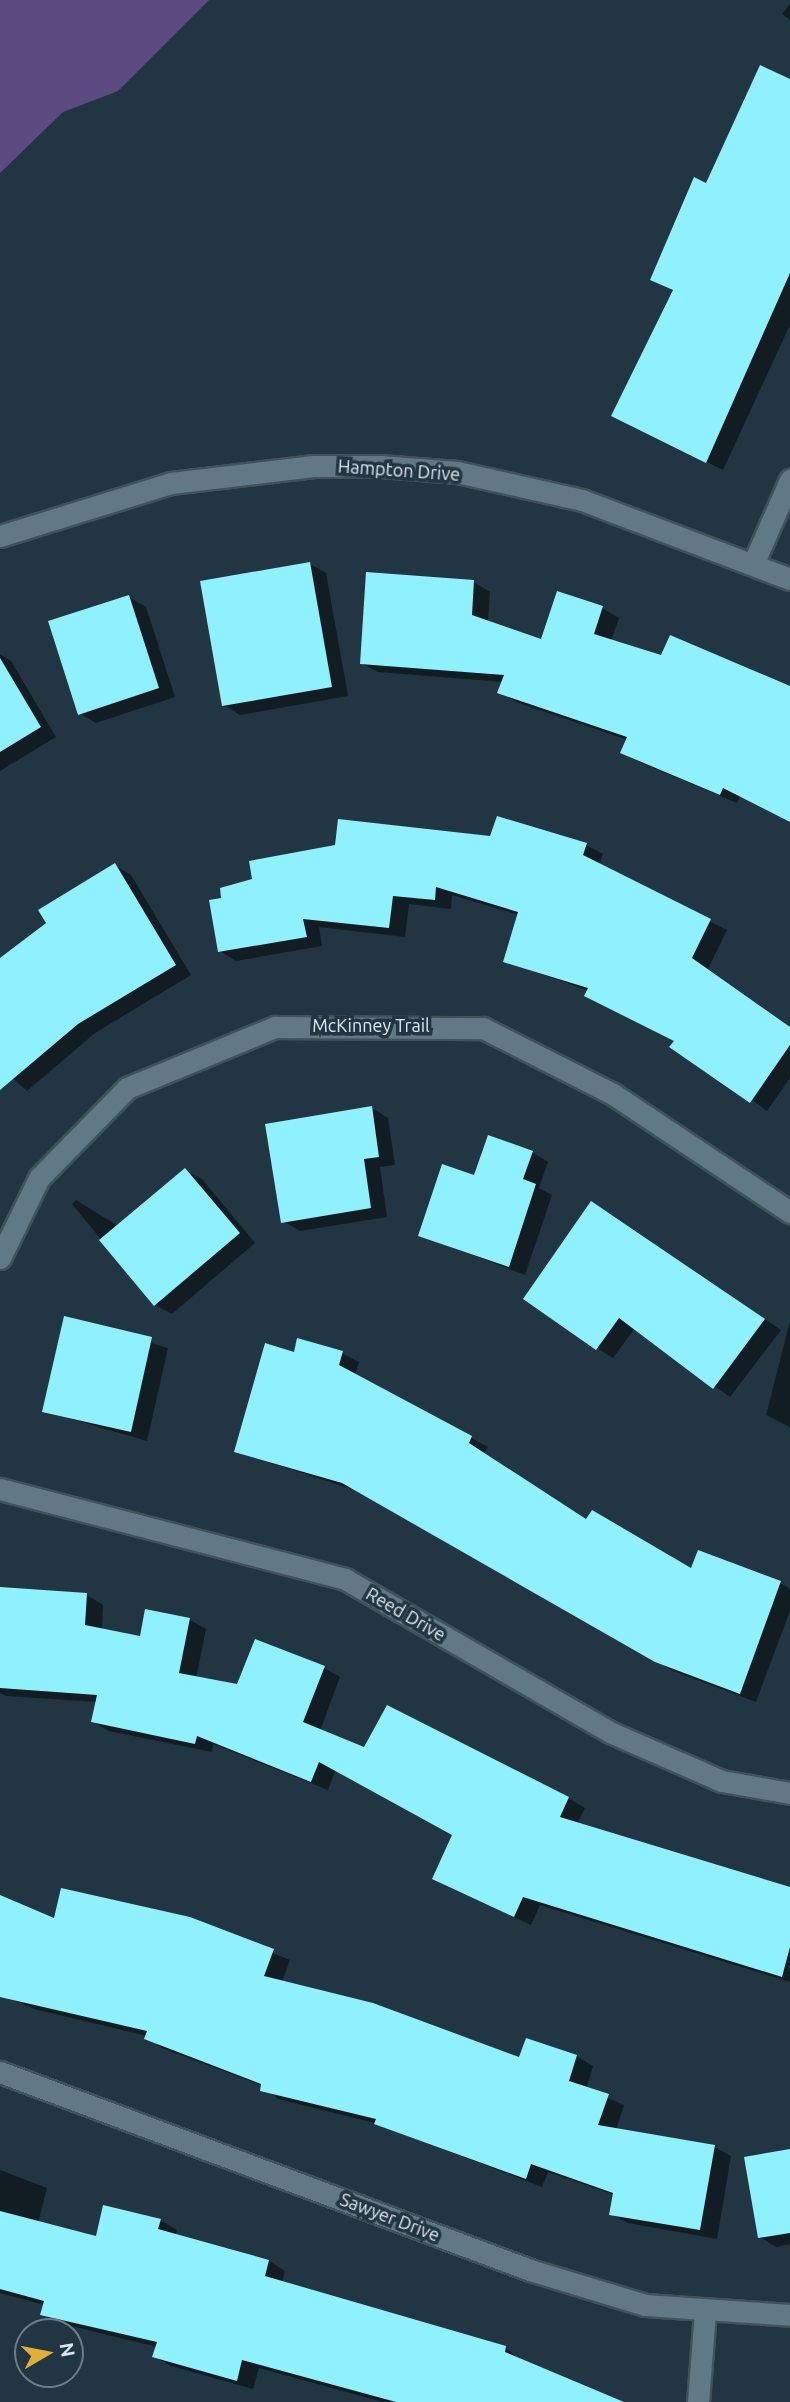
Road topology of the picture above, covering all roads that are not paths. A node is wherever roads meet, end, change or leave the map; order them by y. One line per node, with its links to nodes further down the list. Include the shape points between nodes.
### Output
1 (790, 480): 3 (street)
2 (0, 536): 3 (street, Hampton Drive, via 171,483 314,466 380,466 457,472 582,500)
3 (754, 562): 4 (street, Hampton Drive)
4 (790, 579)
5 (790, 1212): 6 (street, McKinney Trail, via 613,1094 483,1028 275,1027 127,1087 39,1178)
6 (0, 1258)
7 (0, 1489): 8 (street, Reed Drive, via 345,1578 612,1732 722,1781)
8 (790, 1793)
9 (0, 2072): 10 (street, Sawyer Drive, via 530,2270 645,2305)
10 (705, 2312): 11 (street, Sawyer Drive); 12 (street)
11 (790, 2315)
12 (698, 2402)

